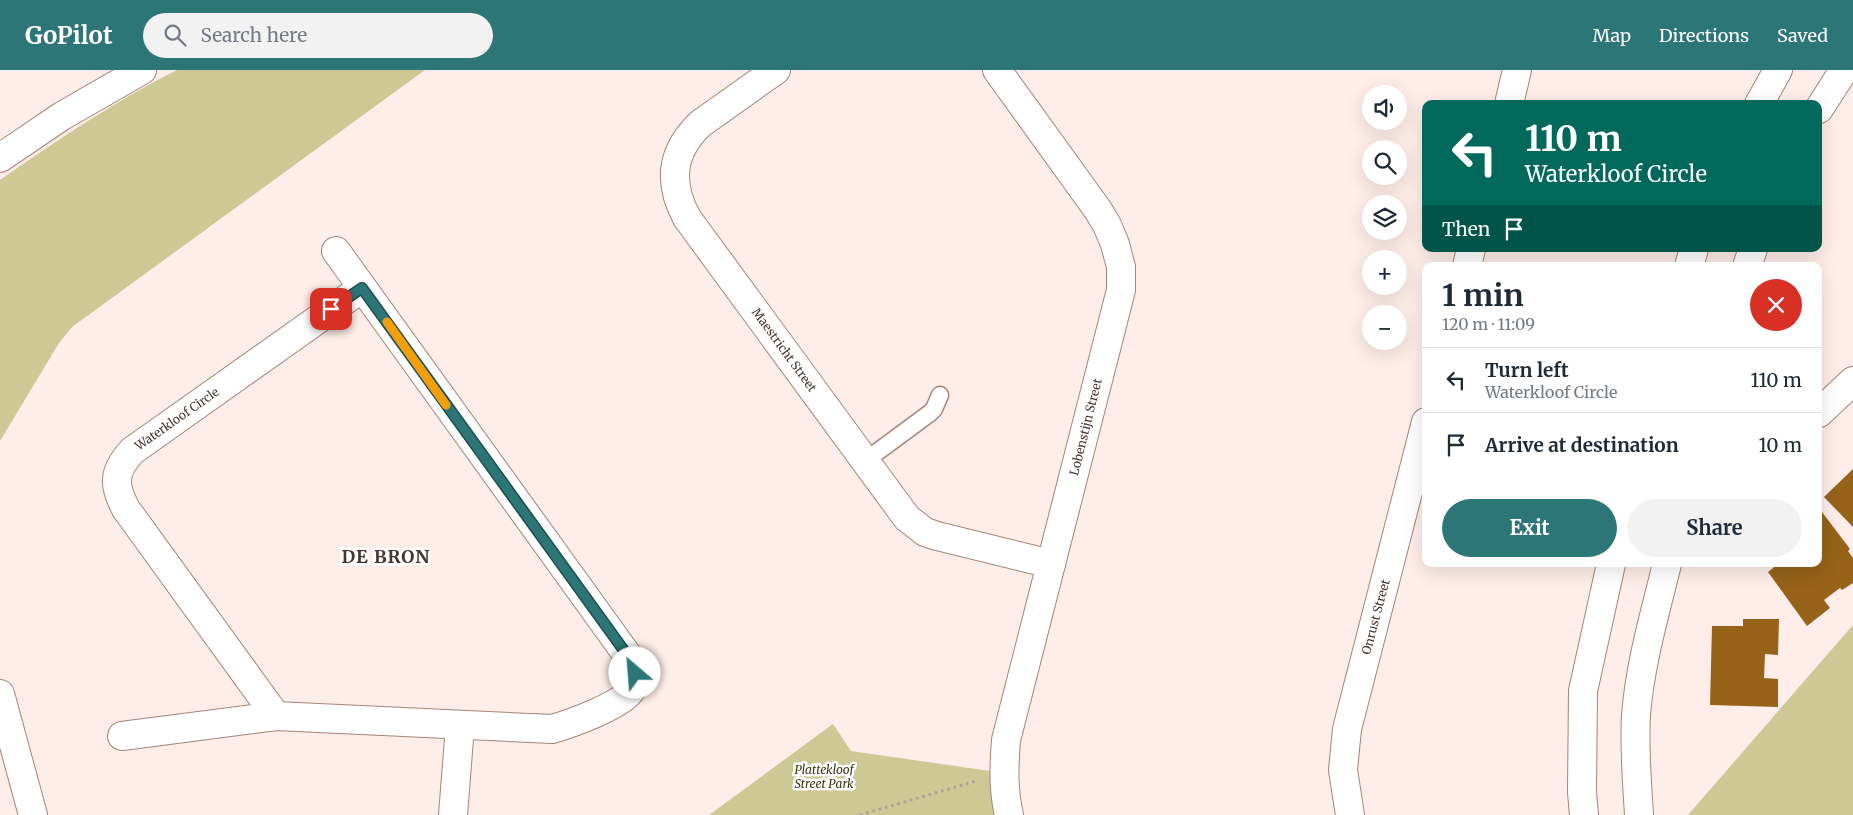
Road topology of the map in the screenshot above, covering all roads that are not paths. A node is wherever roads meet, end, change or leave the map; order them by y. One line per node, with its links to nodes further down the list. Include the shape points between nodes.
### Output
1 (142, 70): 10 (street, via 62,116)
2 (776, 70): 17 (street, Maestricht Street, via 690,134 677,161 674,175 676,190 687,218)
3 (997, 70): 18 (street, Lobenstijn Street, via 1098,210 1115,244 1121,267 1121,290)
4 (1517, 70): 7 (street)
5 (1778, 70): 8 (street)
6 (1844, 70): 9 (street)
7 (1510, 100)
8 (1761, 100)
9 (1822, 104)
10 (0, 158)
11 (336, 251): 12 (street)
12 (362, 288): 22 (street, Waterkloof Circle, via 132,451 116,476 118,494 126,509); 23 (street, via 633,663 634,682 627,696 566,726 552,730)
13 (1853, 381): 15 (street)
14 (940, 395): 17 (lane, via 930,413)
15 (1822, 409)
16 (1422, 438): 28 (street, Onrust Street, via 1347,729 1344,770)
17 (865, 461): 18 (street, Maestricht Street, via 907,518 925,532)
18 (1051, 564): 27 (street, Lobenstijn Street, via 1006,740 1003,773)
19 (1610, 567): 29 (street, via 1583,691)
20 (1666, 567): 30 (street, via 1641,676 1636,715)
21 (0, 694): 25 (street)
22 (276, 716): 23 (street); 24 (street)
23 (460, 726): 26 (street)
24 (122, 736)
25 (33, 815)
26 (453, 815)
27 (1009, 815)
28 (1350, 815)
29 (1584, 815)
30 (1639, 815)

